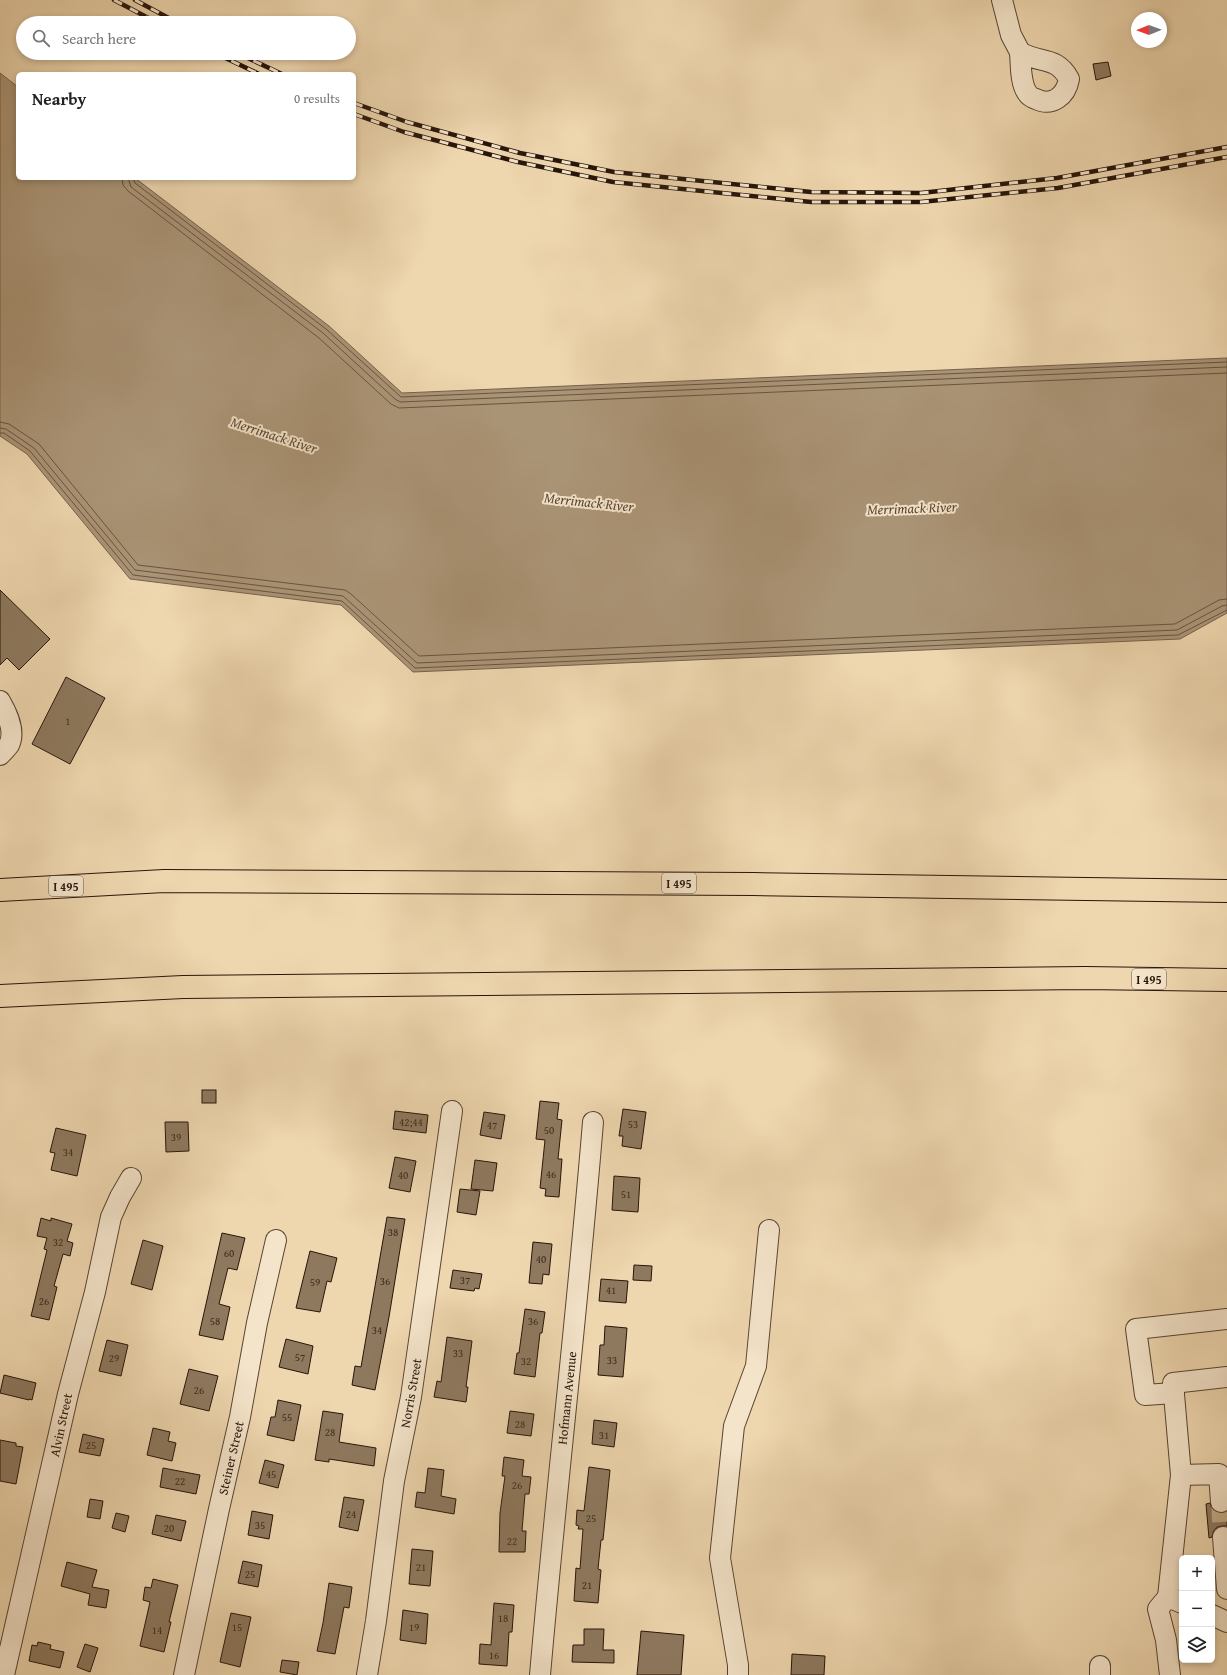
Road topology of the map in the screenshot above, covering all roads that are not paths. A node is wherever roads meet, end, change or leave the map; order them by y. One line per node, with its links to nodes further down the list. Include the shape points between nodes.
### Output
1 (1002, 0): 2 (street, via 1011,35)
2 (1020, 52)
3 (0, 701): 4 (street, via 12,728 9,744)
4 (0, 755)
5 (0, 890): 6 (highway, I 495, via 180,881 745,884)
6 (1227, 891)
7 (1222, 981): 8 (highway, I 495, via 1085,978 183,987)
8 (0, 996)
9 (452, 1111): 26 (street, Norris Street, via 413,1389 394,1481)
10 (593, 1122): 27 (street, Hofmann Avenue)
11 (131, 1178): 24 (street, Alvin Street, via 111,1217)
12 (769, 1230): 28 (street, via 756,1366 734,1426 720,1558)
13 (276, 1240): 25 (street, Steiner Street)
14 (1227, 1319): 16 (street, via 1136,1329 1145,1394)
15 (1227, 1377): 16 (street, via 1173,1383)
16 (1174, 1393): 17 (street)
17 (1181, 1475): 18 (street, via 1219,1474); 21 (street)
18 (1221, 1502)
19 (1223, 1536): 20 (street)
20 (1227, 1589)
21 (1175, 1600): 29 (street, via 1158,1609 1166,1640)
22 (1215, 1616): 23 (street)
23 (1227, 1622)
24 (4, 1675)
25 (184, 1675)
26 (367, 1675)
27 (540, 1675)
28 (738, 1675)
29 (1170, 1675)

